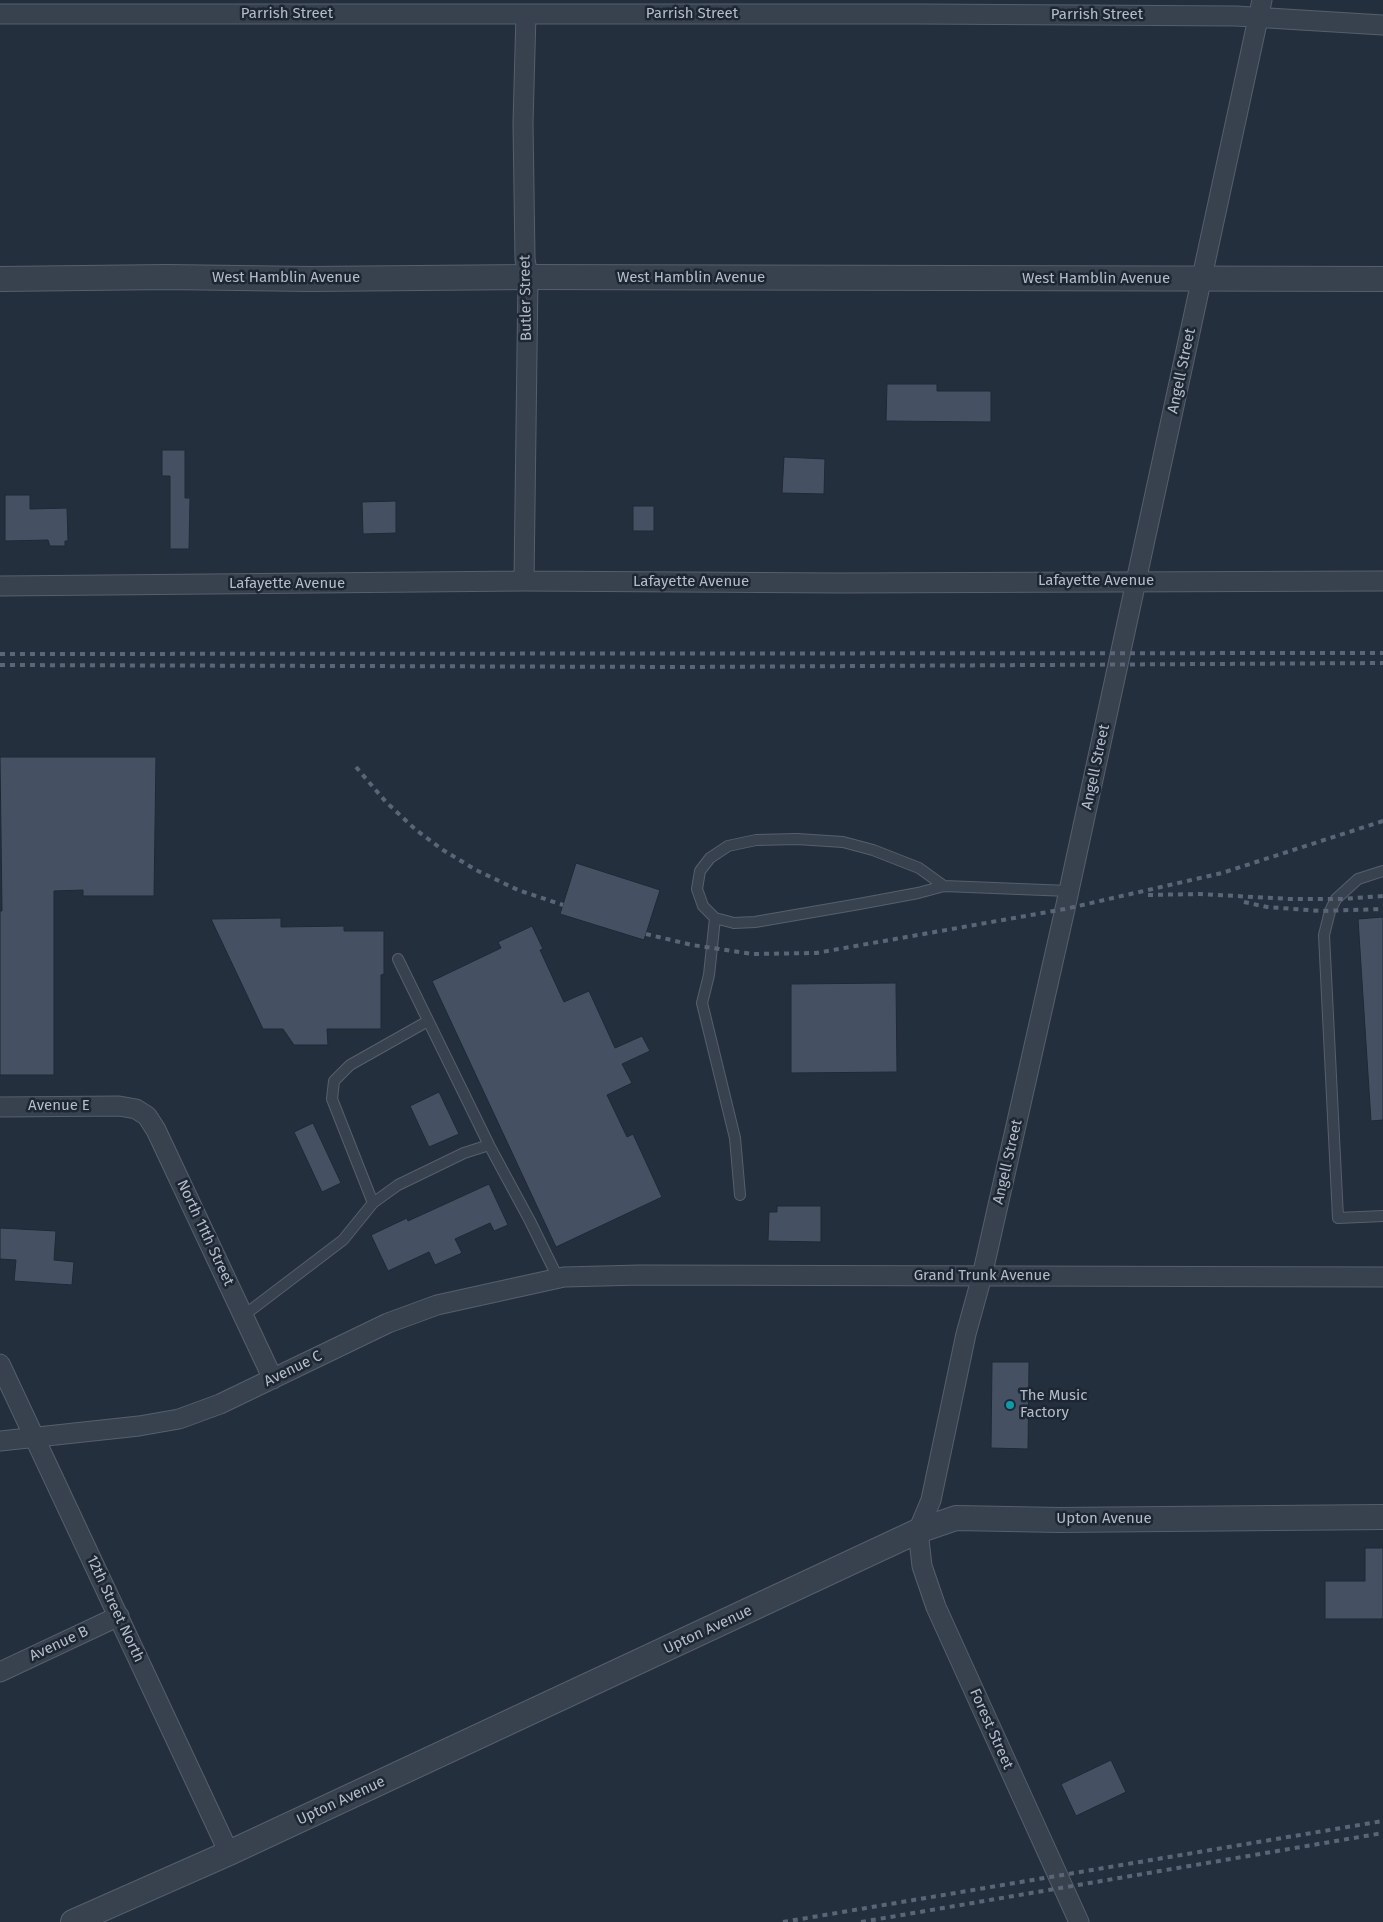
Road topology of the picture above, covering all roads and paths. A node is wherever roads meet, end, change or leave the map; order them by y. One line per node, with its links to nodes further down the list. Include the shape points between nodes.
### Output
1 (1260, 8): 3 (street, Parrish Street, via 921,14); 4 (street, Parrish Street); 7 (street, Angell Street)
2 (0, 14): 3 (street, Parrish Street)
3 (526, 14): 5 (street, Butler Street, via 523,123)
4 (1383, 25)
5 (528, 278): 6 (street, West Hamblin Avenue); 7 (street, West Hamblin Avenue); 11 (street, Butler Street)
6 (0, 279)
7 (1202, 279): 8 (street, West Hamblin Avenue); 9 (street, Angell Street)
8 (1383, 279)
9 (1136, 581): 10 (street, Lafayette Avenue); 11 (street, Lafayette Avenue); 15 (street, Angell Street)
10 (1383, 581)
11 (524, 582): 12 (street, Lafayette Avenue)
12 (0, 586)
13 (1383, 870): 24 (lane, via 1358,878 1336,899 1324,935 1338,1218)
14 (944, 886): 15 (lane); 16 (lane, via 755,922 734,923); 16 (lane, via 919,868 843,842 756,840 728,846 710,858 700,871 697,889 703,906)
15 (1069, 891): 26 (street, Angell Street)
16 (715, 918): 22 (lane, via 709,975 702,1003 735,1138)
17 (398, 959): 18 (lane)
18 (428, 1020): 21 (lane); 23 (lane, via 350,1065 334,1080 332,1099)
19 (119, 1106): 20 (street, Avenue E); 29 (street, North 11th Street, via 136,1109 147,1116 156,1130)
20 (0, 1107)
21 (489, 1145): 23 (lane, via 464,1153 398,1185); 28 (lane)
22 (740, 1195)
23 (374, 1203): 29 (lane, via 343,1240)
24 (1383, 1216)
25 (582, 1276): 26 (street, Grand Trunk Avenue); 28 (street, Avenue C)
26 (982, 1276): 27 (street, Grand Trunk Avenue); 35 (street, Angell Street, via 966,1334 931,1500)
27 (1383, 1277)
28 (558, 1278): 31 (street, Avenue C, via 437,1305 388,1323)
29 (243, 1316): 31 (street, North 11th Street)
30 (0, 1364): 32 (street, 12th Street North)
31 (273, 1380): 32 (street, Avenue C, via 179,1419)
32 (36, 1438): 33 (street, Avenue C); 36 (street, 12th Street North)
33 (0, 1442)
34 (1383, 1517): 35 (street, Upton Avenue, via 956,1518)
35 (918, 1531): 38 (street, Upton Avenue); 40 (street, Forest Street, via 922,1566 936,1607)
36 (119, 1616): 37 (street, Avenue B); 38 (street, 12th Street North)
37 (0, 1672)
38 (229, 1853): 39 (street, Upton Avenue)
39 (73, 1922)
40 (1080, 1922)

